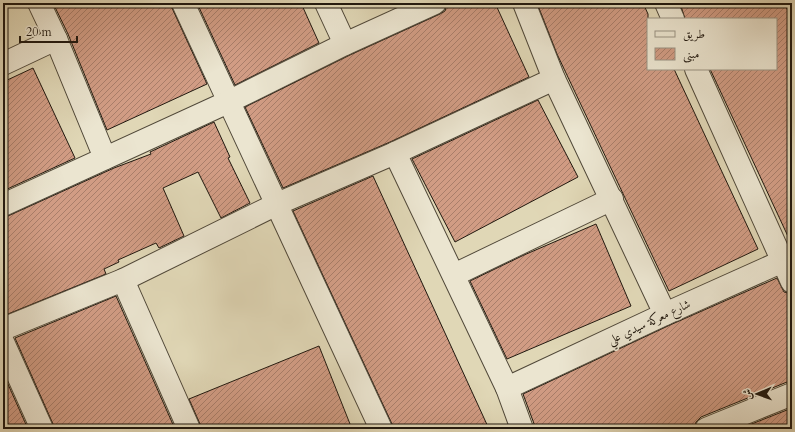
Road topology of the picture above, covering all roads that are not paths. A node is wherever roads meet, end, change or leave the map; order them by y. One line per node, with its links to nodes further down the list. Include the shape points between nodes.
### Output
1 (39, 3): 8 (street)
2 (183, 3): 13 (street)
3 (326, 3): 9 (street)
4 (435, 3): 9 (street)
5 (524, 3): 12 (street)
6 (666, 3): 7 (street)
7 (673, 18)
8 (56, 39): 10 (street); 15 (street)
9 (345, 44): 13 (street)
10 (3, 64)
11 (696, 70): 19 (street)
12 (554, 78): 14 (street); 16 (street)
13 (228, 102): 15 (street); 17 (street)
14 (396, 153): 17 (street); 20 (street)
15 (106, 158): 18 (street)
16 (612, 199): 20 (street); 23 (street)
17 (277, 204): 21 (street); 31 (street)
18 (3, 205)
19 (787, 260): 22 (street); 23 (street, شارع معركة سيدي علي)
20 (454, 275): 26 (street)
21 (123, 280): 24 (street); 30 (street)
22 (792, 282)
23 (665, 314): 26 (street, شارع معركة سيدي علي)
24 (3, 329)
25 (3, 342): 29 (street)
26 (507, 388): 32 (street)
27 (792, 394): 28 (street)
28 (720, 426)
29 (42, 429)
30 (189, 429)
31 (381, 429)
32 (522, 429)

